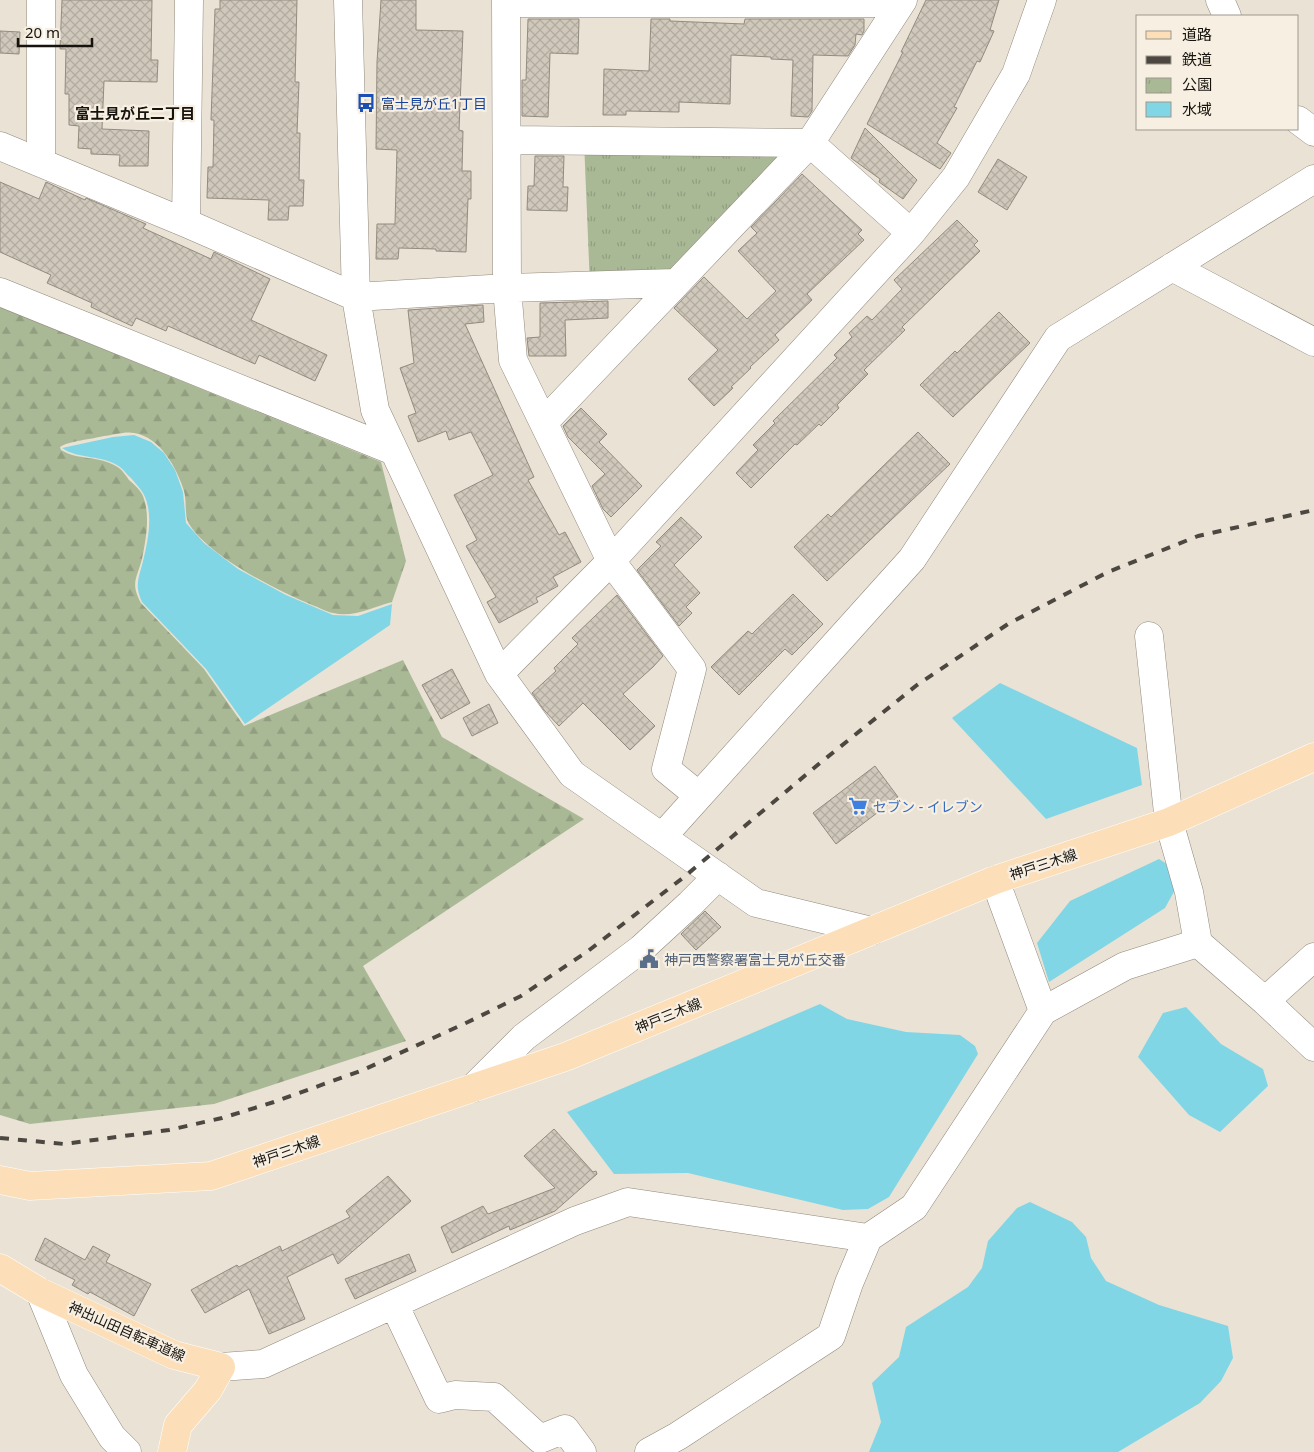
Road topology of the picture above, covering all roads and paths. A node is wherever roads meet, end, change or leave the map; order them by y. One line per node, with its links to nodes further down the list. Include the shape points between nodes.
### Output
1 (41, 0): 14 (street)
2 (189, 0): 16 (street)
3 (348, 0): 22 (street)
4 (1042, 0): 17 (street, via 1016,74 956,177)
5 (1220, 0): 8 (street)
6 (506, 2): 7 (street); 11 (street)
7 (902, 2): 12 (street)
8 (1228, 15)
9 (1299, 121): 10 (street)
10 (1314, 132)
11 (507, 140): 12 (street); 20 (street)
12 (810, 143): 17 (street); 19 (street)
13 (0, 146): 14 (street)
14 (41, 163): 16 (street)
15 (1314, 179): 18 (street)
16 (186, 223): 22 (street)
17 (911, 233): 26 (street)
18 (1172, 267): 23 (street); 30 (street, via 1058,338 912,559)
19 (675, 283): 20 (street); 24 (street)
20 (507, 288): 22 (street); 24 (street, via 513,360)
21 (0, 292): 25 (street)
22 (356, 298): 25 (street, via 375,410)
23 (1314, 342)
24 (544, 422): 26 (street)
25 (394, 451): 28 (street)
26 (611, 561): 28 (street); 30 (street, via 692,669 666,769)
27 (1149, 636): 31 (street)
28 (499, 674): 32 (street, via 572,774)
29 (1314, 757): 31 (main road, 神戸三木線)
30 (699, 796): 32 (street)
31 (1169, 822): 34 (main road, 神戸三木線); 36 (street, via 1189,892)
32 (662, 837): 33 (street)
33 (718, 876): 35 (street, via 756,903); 41 (street, via 641,949 524,1036)
34 (995, 880): 35 (main road, 神戸三木線); 39 (street)
35 (872, 931): 41 (main road, 神戸三木線, via 565,1057)
36 (1198, 943): 38 (street); 39 (street, via 1125,966)
37 (1314, 958): 38 (street)
38 (1265, 1001): 40 (street)
39 (1043, 1011): 43 (street, via 914,1207)
40 (1314, 1047)
41 (473, 1088): 42 (main road, 神戸三木線, via 211,1176 30,1186)
42 (0, 1180)
43 (868, 1238): 46 (street, via 628,1202 575,1221); 48 (street, via 831,1336)
44 (0, 1268): 45 (main road, 神出山田自転車道線)
45 (40, 1292): 47 (main road, 神出山田自転車道線, via 174,1355); 49 (street, via 74,1375 112,1437)
46 (394, 1304): 47 (street, via 263,1364); 51 (street, via 439,1399 455,1395 494,1397 540,1439 564,1429)
47 (221, 1367): 50 (main road, via 208,1390 178,1424)
48 (682, 1444): 52 (street)
49 (127, 1452)
50 (172, 1452)
51 (582, 1452)
52 (649, 1452)

